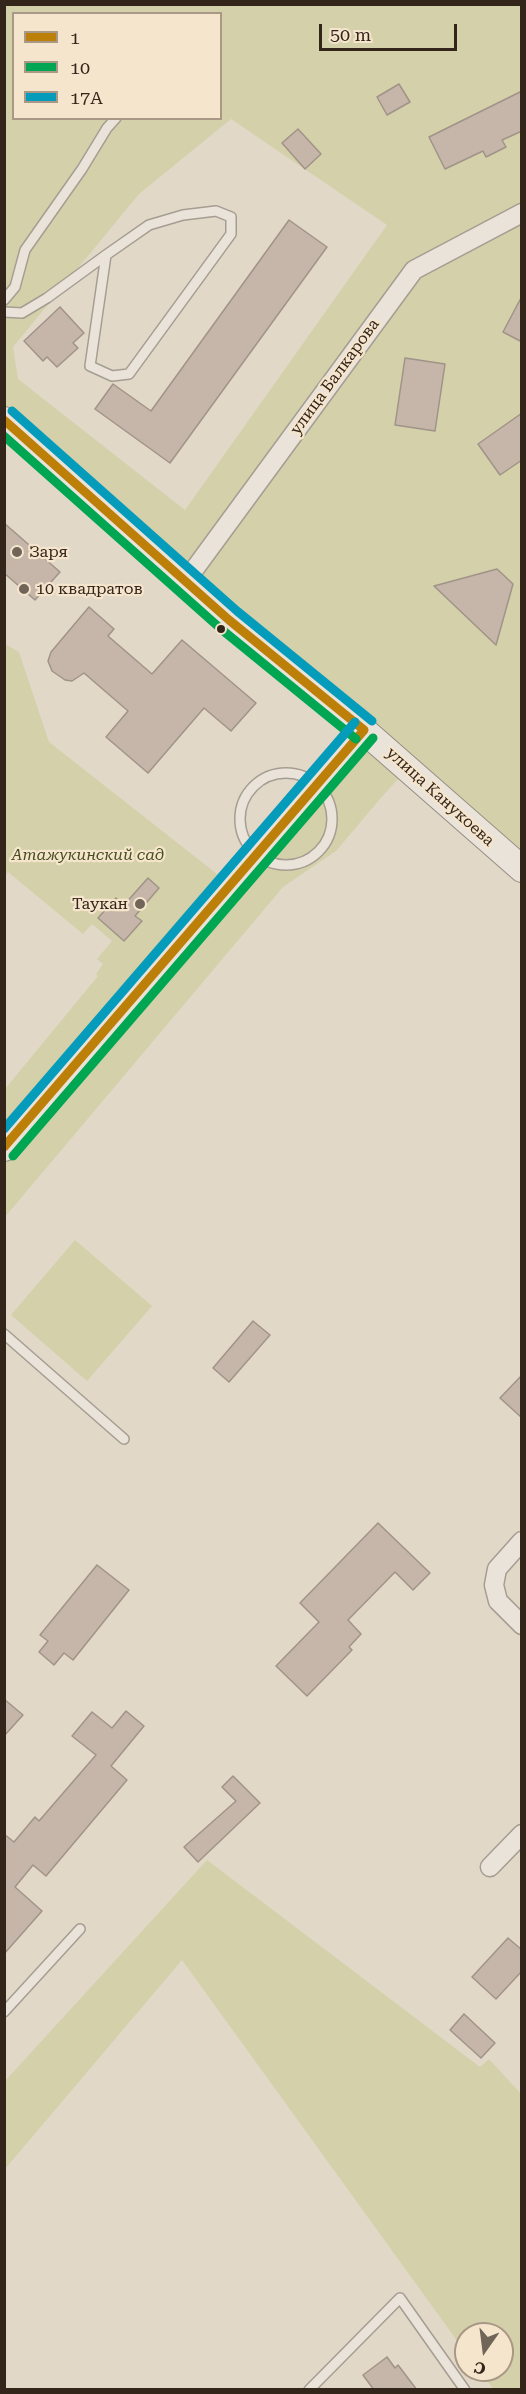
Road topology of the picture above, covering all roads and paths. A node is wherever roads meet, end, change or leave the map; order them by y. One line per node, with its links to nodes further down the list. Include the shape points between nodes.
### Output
1 (114, 120): 4 (lane, via 25,250 15,286)
2 (522, 213): 7 (street, улица Балкарова, via 414,270)
3 (106, 255): 3 (lane, via 150,225 183,215 216,212 231,217 231,234 129,374 112,376 90,366); 5 (lane, via 22,313)
4 (4, 300)
5 (4, 312)
6 (4, 420): 7 (street, улица Канукоева)
7 (184, 582): 8 (street, улица Канукоева)
8 (364, 730): 9 (street); 11 (street, улица Канукоева)
9 (318, 785): 10 (street); 10 (lane, via 333,817 321,850 307,861 290,866 272,864); 10 (lane, via 287,772 256,783 245,796 240,828)
10 (257, 856): 12 (street)
11 (522, 868)
12 (4, 1148)
13 (4, 1334): 14 (lane)
14 (124, 1439)
15 (522, 1541): 16 (street, via 498,1569 494,1585 498,1601)
16 (522, 1625)
17 (522, 1834): 18 (street)
18 (490, 1867)
19 (80, 1929): 20 (lane)
20 (4, 2012)
21 (309, 2390): 22 (lane, via 400,2298)
22 (465, 2390)

